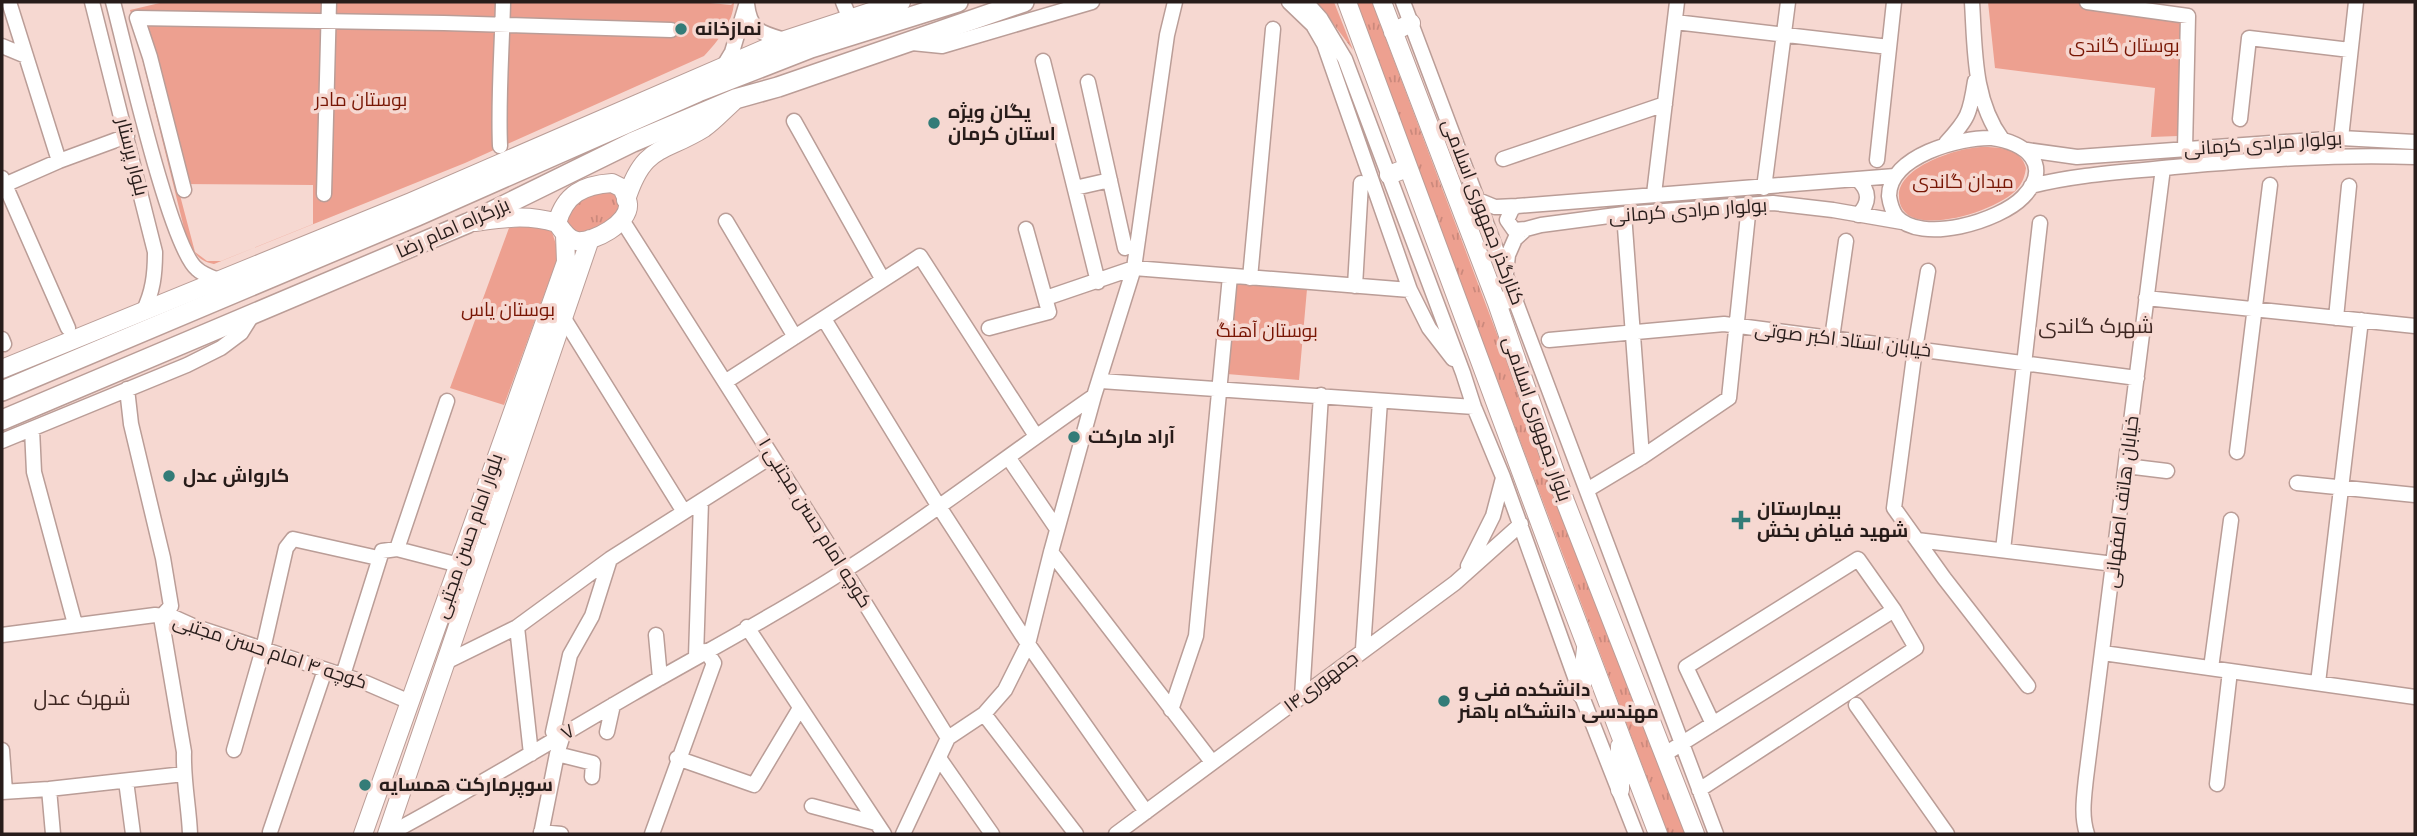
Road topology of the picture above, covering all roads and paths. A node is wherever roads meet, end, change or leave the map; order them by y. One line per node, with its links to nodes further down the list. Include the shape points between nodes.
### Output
1 (9, 2): 38 (street)
2 (92, 2): 48 (street, بلوار پرستار)
3 (113, 2): 80 (street, بلوار پرستار)
4 (329, 2): 25 (street)
5 (503, 2): 28 (street)
6 (747, 2): 33 (street, via 753,25); 40 (street)
7 (843, 2): 24 (street)
8 (958, 2): 23 (highway, بزرگراه امام رضا)
9 (1024, 2): 34 (highway, بزرگراه امام رضا)
10 (1092, 2): 34 (street, via 942,46)
11 (1175, 2): 99 (street)
12 (1289, 2): 108 (street, via 1313,25 1324,44)
13 (1307, 2): 63 (street, via 1345,59)
14 (1347, 2): 61 (main road, بلوار جمهوری اسلامی)
15 (1382, 2): 31 (main road, بلوار جمهوری اسلامی)
16 (1403, 2): 27 (street, کنارگذر جمهوری اسلامی)
17 (1677, 2): 26 (street)
18 (1788, 2): 32 (street)
19 (1894, 2): 36 (street)
20 (1972, 2): 41 (street)
21 (2087, 2): 54 (street, via 2188,16)
22 (2356, 2): 37 (street)
23 (903, 11): 24 (main road); 43 (highway, بزرگراه امام رضا)
24 (850, 19): 33 (main road)
25 (328, 22): 28 (street); 75 (street, via 137,18); 76 (street)
26 (1675, 22): 32 (street); 45 (street)
27 (1411, 23): 31 (main road); 79 (street, کنارگذر جمهوری اسلامی)
28 (503, 25): 30 (street); 53 (street)
29 (1273, 29): 103 (street)
30 (671, 30)
31 (1393, 32): 112 (main road, بلوار جمهوری اسلامی)
32 (1784, 34): 36 (street); 74 (street)
33 (785, 40): 40 (main road)
34 (907, 43): 44 (highway, بزرگراه امام رضا)
35 (2, 46): 38 (street)
36 (1889, 47): 59 (street)
37 (2350, 50): 46 (street, via 2249,38); 49 (street)
38 (26, 56): 60 (street)
39 (1043, 61): 73 (street)
40 (723, 67): 43 (main road); 84 (main road)
41 (1976, 69): 50 (street, via 1989,122); 52 (street, via 1966,122)
42 (1088, 82): 66 (street)
43 (698, 92): 84 (highway, بزرگراه امام رضا)
44 (736, 99): 78 (main road, via 705,127 659,149 639,167); 90 (highway, بزرگراه امام رضا, via 633,142)
45 (1665, 104): 58 (street); 77 (street)
46 (2240, 119)
47 (794, 121): 104 (street)
48 (127, 136): 60 (street); 83 (street, بلوار پرستار)
49 (2341, 138): 51 (street, بولوار مرادی کرمانی); 54 (street, بولوار مرادی کرمانی)
50 (2001, 139): 52 (street, via 1969,138); 55 (street)
51 (2415, 142)
52 (1945, 145): 64 (street)
53 (500, 146)
54 (2185, 149): 56 (street, بولوار مرادی کرمانی)
55 (2027, 150): 56 (street, بولوار مرادی کرمانی); 70 (street, via 2035,168)
56 (2056, 155): 65 (street, via 2047,159 2044,168)
57 (2415, 157): 62 (street, بولوار مرادی کرمانی, via 2263,159)
58 (1503, 159)
59 (1877, 160)
60 (59, 161): 68 (street)
61 (1408, 168): 63 (main road); 164 (main road, بلوار جمهوری اسلامی)
62 (2163, 169): 65 (street, بولوار مرادی کرمانی); 111 (street, خیابان هاتف اصفهانی)
63 (1389, 175): 131 (street)
64 (1895, 176): 67 (street, بولوار مرادی کرمانی); 89 (street, via 1890,203)
65 (2058, 179): 70 (street, بولوار مرادی کرمانی)
66 (1110, 180): 73 (street); 97 (street)
67 (1858, 180): 74 (street, بولوار مرادی کرمانی); 86 (street, via 1868,193 1868,202)
68 (3, 183): 122 (street)
69 (1362, 183): 107 (street)
70 (2031, 186): 89 (street, via 2010,207 1979,221 1921,229)
71 (2270, 186): 113 (street)
72 (2349, 186): 118 (street)
73 (1075, 188): 106 (street)
74 (1764, 188): 77 (street, بولوار مرادی کرمانی)
75 (184, 190)
76 (324, 194)
77 (1654, 194): 82 (street, بولوار مرادی کرمانی)
78 (626, 200): 87 (main road); 92 (main road, via 622,188 612,183 582,190 561,208)
79 (1478, 200): 82 (street, بولوار مرادی کرمانی, via 1495,207); 101 (street, کنارگذر جمهوری اسلامی)
80 (166, 202): 83 (street); 105 (street, بلوار پرستار, via 185,253 196,269)
81 (1749, 205): 85 (street, بولوار مرادی کرمانی); 86 (street, بولوار مرادی کرمانی, via 1773,203); 120 (street)
82 (1517, 206): 94 (street, via 1507,220 1514,230)
83 (145, 208): 114 (street, بلوار پرستار, via 155,276)
84 (414, 209): 105 (main road); 137 (highway, بزرگراه امام رضا)
85 (1624, 214): 94 (street, بولوار مرادی کرمانی); 124 (street)
86 (1858, 215): 89 (street, بولوار مرادی کرمانی)
87 (622, 220): 95 (main road); 134 (street, کوچه امام حسن مجتبی ۱)
88 (726, 221): 125 (street)
89 (1902, 222)
90 (468, 223): 92 (main road, via 520,216 535,217); 115 (highway, بزرگراه امام رضا)
91 (2040, 223): 129 (street)
92 (561, 229): 95 (main road, via 576,241); 98 (main road, بلوار امام حسن مجتبی)
93 (1027, 229): 110 (street)
94 (1526, 229): 101 (street, via 1515,239)
95 (590, 239): 98 (main road, بلوار امام حسن مجتبی)
96 (1846, 241): 126 (street)
97 (1125, 248)
98 (573, 263): 116 (main road, بلوار امام حسن مجتبی); 175 (main road, بلوار امام حسن مجتبی)
99 (1134, 268): 102 (street); 106 (street); 133 (street)
100 (1928, 271): 128 (street)
101 (1506, 274): 109 (street, کنارگذر جمهوری اسلامی)
102 (1230, 276): 103 (street); 135 (street)
103 (1250, 278): 107 (street)
104 (883, 280): 117 (street); 147 (street, via 920,256)
105 (221, 281): 114 (main road)
106 (1098, 282): 110 (street)
107 (1355, 286): 108 (street)
108 (1410, 290): 131 (street, via 1429,328)
109 (1515, 297): 112 (main road); 158 (street, کنارگذر جمهوری اسلامی)
110 (1046, 298): 123 (street, via 1049,312)
111 (2147, 299): 113 (street); 132 (street, خیابان هاتف اصفهانی)
112 (1497, 303): 161 (main road, بلوار جمهوری اسلامی)
113 (2255, 309): 118 (street); 149 (street)
114 (143, 312): 130 (main road)
115 (253, 314): 136 (street, via 241,333 221,348); 144 (highway, بزرگراه امام رضا)
116 (563, 317): 163 (street); 191 (main road, بلوار امام حسن مجتبی)
117 (824, 318): 125 (street); 162 (street)
118 (2336, 318): 119 (street)
119 (2361, 320): 121 (street); 157 (street)
120 (1737, 326): 124 (street, خیابان استاد اکبر صوتی); 126 (street, خیابان استاد اکبر صوتی); 152 (street, via 1729,398)
121 (2415, 326)
122 (68, 328)
123 (989, 328)
124 (1632, 334): 127 (street, خیابان استاد اکبر صوتی); 152 (street)
125 (795, 337): 134 (street)
126 (1832, 338): 128 (street, خیابان استاد اکبر صوتی)
127 (1549, 340)
128 (1915, 349): 129 (street, خیابان استاد اکبر صوتی); 168 (street, via 1894,508)
129 (2024, 363): 132 (street, خیابان استاد اکبر صوتی); 170 (street)
130 (2, 369)
131 (1463, 373): 143 (street)
132 (2137, 378): 153 (street, خیابان هاتف اصفهانی)
133 (1101, 381): 135 (street); 139 (street)
134 (725, 382): 150 (street, کوچه امام حسن مجتبی ۱)
135 (1219, 388): 138 (street); 206 (street, via 1196,636)
136 (127, 389): 142 (street); 145 (street)
137 (2, 391)
138 (1321, 395): 141 (street); 200 (street)
139 (1094, 396): 147 (street, ۷); 167 (street)
140 (447, 401): 169 (street)
141 (1380, 401): 143 (street); 188 (street)
142 (130, 407): 146 (street, via 136,410); 179 (street, via 171,606)
143 (1474, 407): 155 (street)
144 (2, 420)
145 (32, 429): 148 (street); 180 (street, via 34,472)
146 (141, 429)
147 (1036, 436): 151 (street, ۷)
148 (2, 441)
149 (2236, 452)
150 (772, 456): 160 (street); 176 (street, کوچه امام حسن مجتبی ۱)
151 (1008, 457): 162 (street, ۷); 167 (street)
152 (1642, 457): 158 (street)
153 (2126, 466): 154 (street); 174 (street, خیابان هاتف اصفهانی)
154 (2167, 471)
155 (1503, 477): 166 (street); 177 (street, via 1486,533)
156 (2297, 483): 157 (street)
157 (2341, 487): 159 (street); 197 (street)
158 (1587, 490): 213 (street, کنارگذر جمهوری اسلامی)
159 (2415, 495)
160 (701, 501): 163 (street); 190 (street)
161 (1565, 501): 164 (main road, via 1555,492 1544,491); 218 (main road, بلوار جمهوری اسلامی)
162 (939, 508): 176 (street, ۷); 185 (street)
163 (684, 512): 173 (street)
164 (1538, 513): 186 (main road, بلوار جمهوری اسلامی)
165 (2231, 520): 192 (street)
166 (1521, 524): 177 (street, جمهوری۱۴); 199 (street)
167 (1057, 529): 171 (street)
168 (1917, 540): 170 (street); 198 (street)
169 (397, 549): 172 (street, via 382,551); 175 (street)
170 (2003, 550): 174 (street)
171 (1051, 552): 185 (street); 206 (street)
172 (378, 558): 187 (street, via 293,539 286,548); 195 (street)
173 (610, 558): 181 (street); 210 (street, via 592,616 570,655 553,732)
174 (2114, 564): 189 (street, خیابان هاتف اصفهانی)
175 (459, 565): 202 (main road, بلوار امام حسن مجتبی)
176 (845, 570): 182 (street, ۷); 212 (street, کوچه امام حسن مجتبی ۱)
177 (1455, 583): 188 (street, جمهوری۱۴)
178 (1894, 610): 208 (street); 208 (street, via 1858,559 1686,667); 228 (street, via 1916,648)
179 (161, 617): 180 (street, کوچه ۴ امام حسن مجتبی); 187 (street, کوچه ۴ امام حسن مجتبی, via 173,617); 222 (street)
180 (75, 624): 183 (street, کوچه ۴ امام حسن مجتبی)
181 (517, 627): 191 (street); 216 (street)
182 (747, 627): 190 (street, ۷); 205 (street)
183 (2, 635)
184 (656, 635): 196 (street)
185 (1028, 644): 207 (street, via 1005,690); 231 (street)
186 (1586, 645): 199 (main road); 211 (main road, بلوار جمهوری اسلامی)
187 (263, 649): 193 (street, کوچه ۴ امام حسن مجتبی); 215 (street)
188 (1363, 649): 200 (street, جمهوری۱۴)
189 (2103, 653): 192 (street); 251 (street, خیابان هاتف اصفهانی, via 2084,803)
190 (701, 654): 196 (street, ۷); 219 (street, via 713,663)
191 (444, 663): 239 (main road, بلوار امام حسن مجتبی)
192 (2211, 668): 194 (street)
193 (325, 670): 195 (street, کوچه ۴ امام حسن مجتبی); 233 (street)
194 (2230, 671): 197 (street); 225 (street)
195 (343, 675): 202 (street, کوچه ۴ امام حسن مجتبی)
196 (660, 678): 203 (street, ۷)
197 (2318, 683): 201 (street)
198 (2028, 686)
199 (1581, 694): 227 (street)
200 (1302, 697): 221 (street, جمهوری۱۴)
201 (2415, 697)
202 (410, 702): 238 (main road, بلوار امام حسن مجتبی)
203 (613, 705): 209 (street); 210 (street, ۷)
204 (1856, 705): 250 (street)
205 (800, 708): 219 (street, via 754,785); 232 (street)
206 (1171, 710): 221 (street)
207 (984, 714): 212 (street); 244 (street)
208 (1713, 724): 213 (street)
209 (607, 732)
210 (563, 735): 216 (street, ۷); 217 (street)
211 (1620, 735): 227 (main road); 247 (main road, بلوار جمهوری اسلامی)
212 (948, 737): 220 (street)
213 (1681, 743): 218 (street); 228 (street, کنارگذر جمهوری اسلامی)
214 (2, 750): 229 (street)
215 (234, 750)
216 (531, 754): 239 (street, ۷)
217 (557, 754): 223 (street, via 593,763); 234 (street)
218 (1665, 754): 248 (main road, بلوار جمهوری اسلامی)
219 (677, 758): 241 (street)
220 (939, 758): 242 (street); 243 (street)
221 (1212, 762): 231 (street, جمهوری۱۴)
222 (184, 774): 224 (street); 237 (street)
223 (592, 777)
224 (126, 781): 226 (street); 236 (street)
225 (2217, 783)
226 (49, 789): 229 (street); 235 (street)
227 (1620, 790): 246 (street)
228 (1699, 790): 249 (street, کنارگذر جمهوری اسلامی)
229 (4, 792)
230 (812, 806): 232 (street)
231 (1146, 811): 245 (street, جمهوری۱۴)
232 (880, 829)
233 (270, 832)
234 (541, 833): 240 (street)
235 (53, 834)
236 (133, 834)
237 (190, 834)
238 (363, 834)
239 (388, 834)
240 (561, 834)
241 (652, 834)
242 (903, 834)
243 (992, 834)
244 (1076, 834)
245 (1116, 834)
246 (1636, 834)
247 (1658, 834)
248 (1695, 834)
249 (1716, 834)
250 (1947, 834)
251 (2087, 834)

